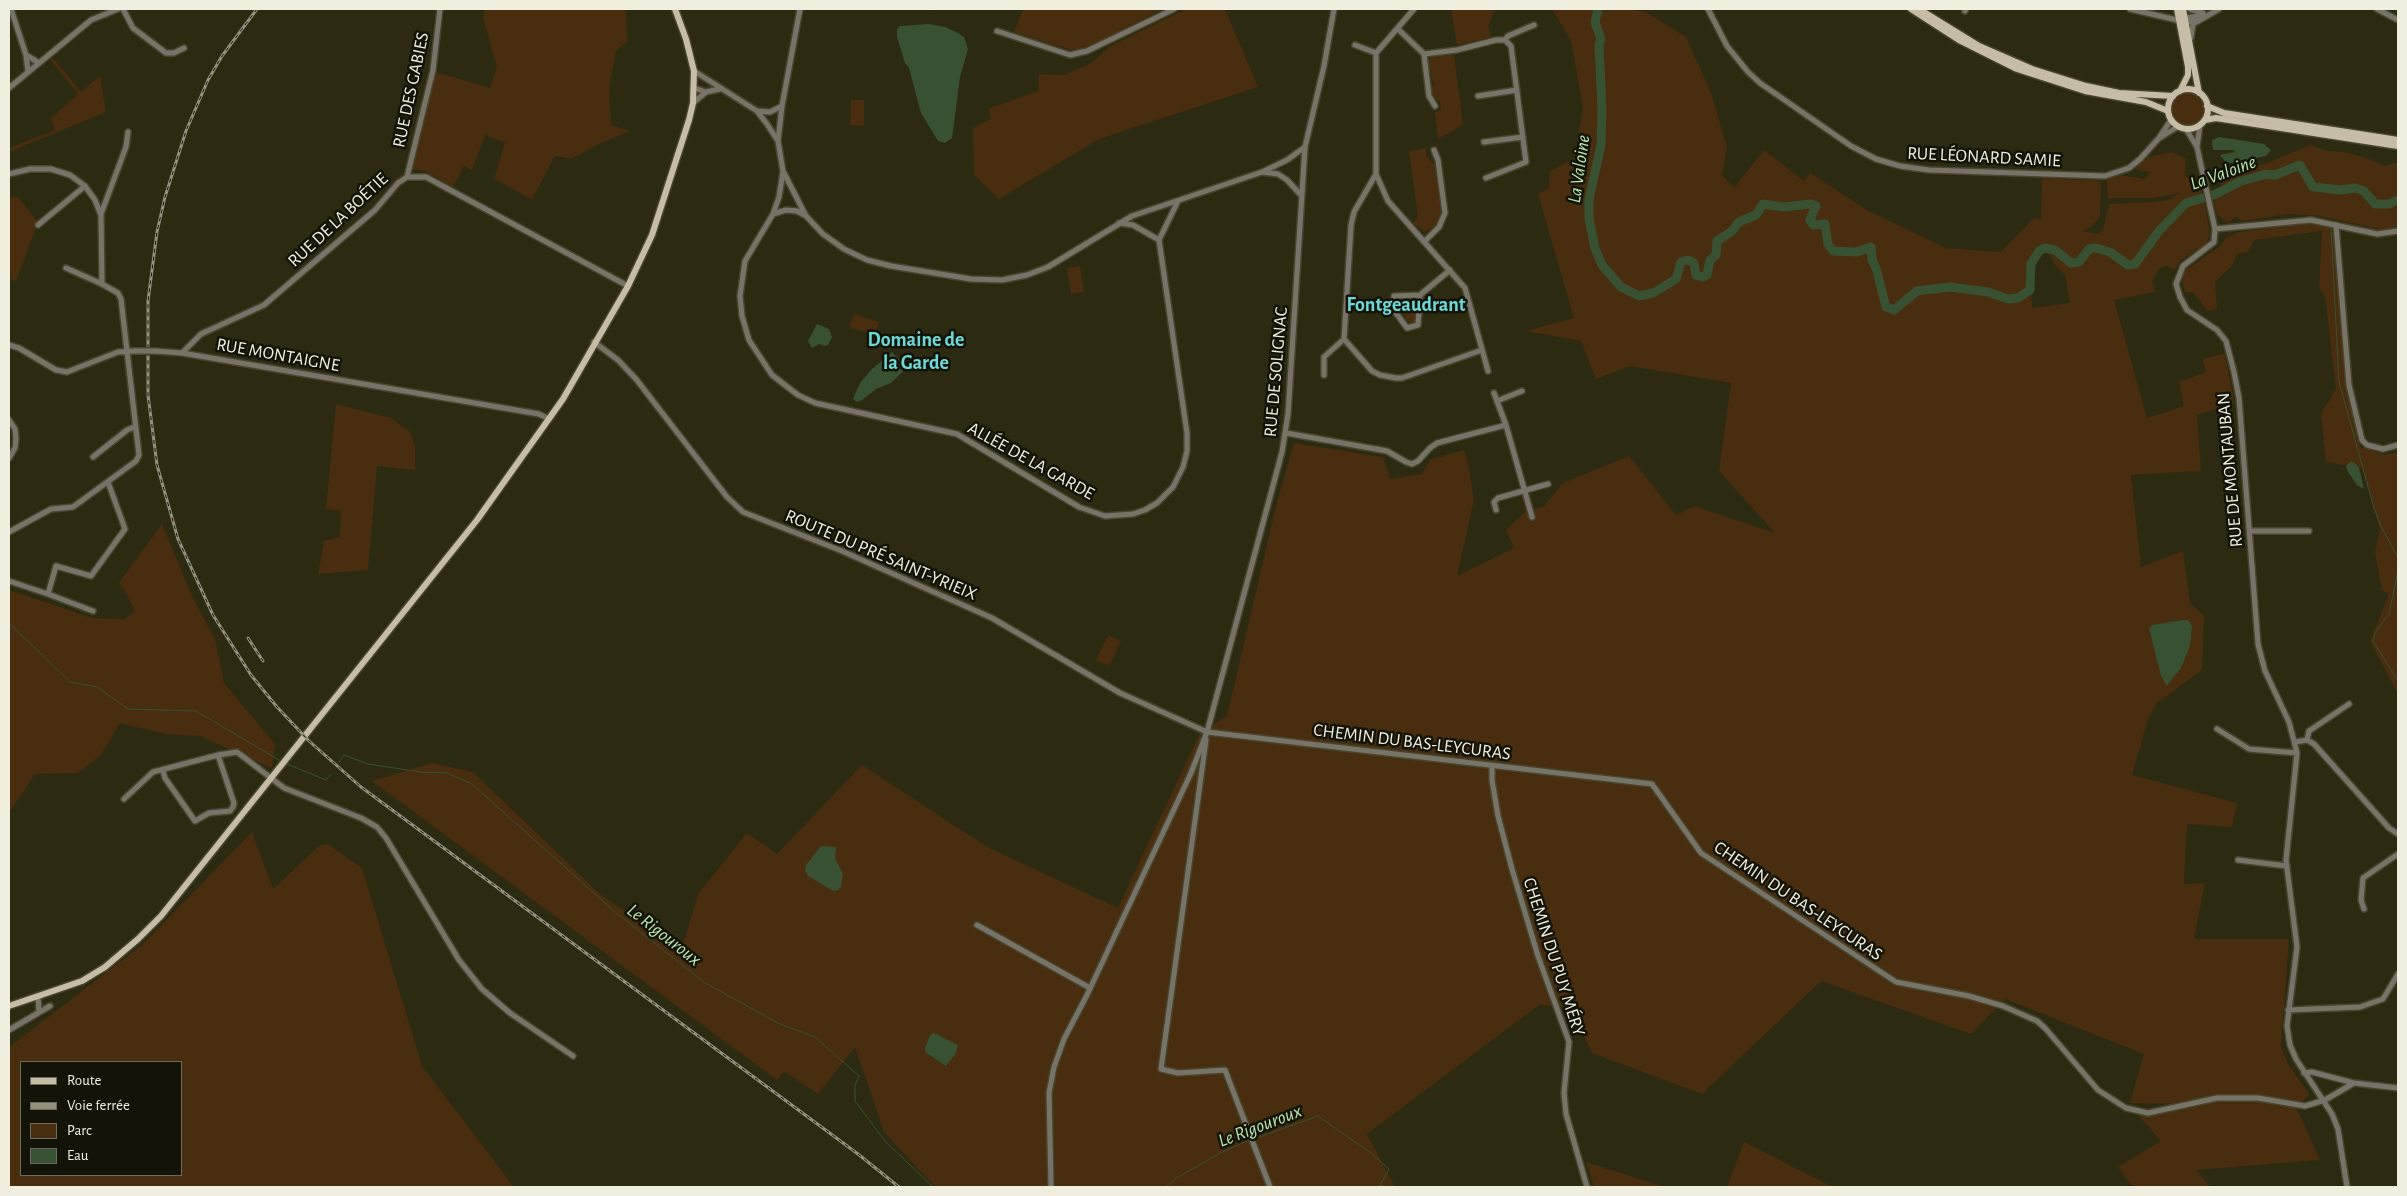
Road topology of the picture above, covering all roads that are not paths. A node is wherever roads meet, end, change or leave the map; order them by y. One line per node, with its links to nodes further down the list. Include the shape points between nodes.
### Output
1 (11, 9): 32 (street)
2 (118, 9): 33 (street, via 91,20)
3 (123, 9): 29 (street, via 133,28 166,53)
4 (440, 9): 69 (street, RUE DES GABIES, via 433,70)
5 (675, 9): 34 (main road)
6 (800, 9): 46 (street)
7 (1174, 9): 25 (street, via 1087,52 1070,55)
8 (1334, 9): 62 (street, RUE DE SOLIGNAC)
9 (1414, 9): 24 (street)
10 (1708, 9): 57 (street, RUE LÉONARD SAMIE, via 1727,46 1760,83 1852,146 1889,164 1929,170 2106,176 2129,168)
11 (1911, 9): 50 (main road, via 1959,40 2017,68 2085,91 2146,102)
12 (1919, 9): 44 (main road, via 1979,46 2032,69 2119,93)
13 (2130, 9): 20 (street)
14 (2177, 9): 20 (main road)
15 (2184, 9): 20 (main road)
16 (2190, 9): 19 (street)
17 (2219, 9): 19 (street)
18 (2376, 9): 22 (street)
19 (2206, 14): 20 (street); 21 (street)
20 (2184, 20): 21 (street); 27 (main road); 40 (main road, via 2188,75)
21 (2198, 20): 27 (street, via 2191,29)
22 (2398, 20)
23 (1534, 25): 26 (street)
24 (1398, 28): 30 (street); 31 (street)
25 (997, 31)
26 (1505, 40): 31 (street); 39 (street, via 1511,46)
27 (2191, 42): 42 (main road)
28 (1355, 45): 30 (street)
29 (184, 48)
30 (1376, 52): 68 (street)
31 (1424, 54): 47 (street, via 1429,96)
32 (26, 55): 33 (street); 35 (street)
33 (38, 63): 35 (street)
34 (694, 71): 37 (main road); 38 (street, ALLÉE DE LA GARDE)
35 (28, 72): 36 (street)
36 (9, 88)
37 (694, 88): 41 (street); 45 (main road)
38 (720, 89): 41 (street); 49 (street, ALLÉE DE LA GARDE, via 732,93)
39 (1517, 90): 43 (street); 56 (street)
40 (2180, 91): 42 (main road); 44 (main road)
41 (706, 92): 45 (street)
42 (2198, 93): 48 (main road)
43 (1478, 96)
44 (2173, 96): 50 (main road)
45 (693, 103): 87 (main road, via 652,235)
46 (782, 106): 49 (street, via 770,112); 59 (street)
47 (1435, 106)
48 (2207, 106): 52 (main road); 58 (main road, via 2224,113)
49 (757, 111): 59 (street, ALLÉE DE LA GARDE)
50 (2168, 111): 51 (main road)
51 (2171, 120): 53 (main road); 57 (street)
52 (2202, 122): 54 (main road); 61 (main road, via 2216,118); 63 (street)
53 (2178, 127): 54 (main road); 57 (street)
54 (2186, 129): 63 (street)
55 (128, 132): 75 (street, via 126,147)
56 (1522, 137): 60 (street); 70 (street, via 1526,162)
57 (2159, 138)
58 (2398, 140)
59 (778, 141): 65 (street, ALLÉE DE LA GARDE)
60 (1484, 142)
61 (2398, 146)
62 (1305, 147): 66 (street, ALLÉE DE LA GARDE, via 1288,160); 72 (street, RUE DE SOLIGNAC)
63 (2197, 147): 80 (street)
64 (1434, 150): 83 (street, via 1445,213 1439,227)
65 (783, 171): 74 (street, ALLÉE DE LA GARDE); 76 (street, ALLÉE DE LA GARDE)
66 (1262, 172): 72 (street, via 1282,177); 73 (street, ALLÉE DE LA GARDE)
67 (9, 174): 71 (street, via 51,169 70,175)
68 (1376, 174): 83 (street, via 1388,201); 89 (street, via 1354,212 1351,226)
69 (407, 177): 87 (street, RUE DE LA BOÉTIE, via 426,177); 94 (street, RUE DE LA BOÉTIE, via 375,210 264,305 201,334)
70 (1486, 178)
71 (85, 186): 75 (street); 79 (street)
72 (1301, 195): 104 (street, RUE DE SOLIGNAC)
73 (1178, 201): 77 (street, ALLÉE DE LA GARDE); 82 (street)
74 (773, 214): 76 (street, via 786,210); 82 (street, ALLÉE DE LA GARDE, via 745,261 740,296 749,340 772,375 798,395 815,403 957,434 1079,507 1105,516 1132,514 1157,503 1173,487 1184,467 1187,433)
75 (100, 215): 86 (street)
76 (806, 216): 77 (street, ALLÉE DE LA GARDE, via 823,234 867,260 971,279 1002,280 1048,267)
77 (1119, 223): 82 (street, via 1133,225)
78 (2336, 225): 80 (street, via 2311,220); 81 (street, via 2377,234); 105 (street, via 2348,385 2362,440 2367,445 2383,449)
79 (38, 226)
80 (2216, 229): 113 (street, RUE DE MONTAUBAN, via 2214,242 2183,266 2176,284 2187,310 2217,330 2229,350 2239,398)
81 (2398, 231)
82 (1159, 240)
83 (1424, 242): 85 (street)
84 (66, 268): 86 (street)
85 (1450, 270): 88 (street); 93 (street, via 1465,288)
86 (102, 284): 92 (street, via 118,292 121,299)
87 (628, 286): 90 (main road)
88 (1420, 295): 88 (street, via 1418,325 1407,328 1393,309 1394,297)
89 (1344, 339): 93 (street, via 1372,371 1396,378); 96 (street, via 1324,357)
90 (594, 342): 100 (main road); 121 (street, ROUTE DU PRÉ SAINT-YRIEIX, via 636,379 727,497 743,512 842,551 992,618 1120,694)
91 (9, 345): 92 (street, RUE MONTAIGNE, via 66,372)
92 (126, 350): 94 (street, RUE MONTAIGNE, bridge); 103 (street)
93 (1482, 350): 95 (street)
94 (182, 353): 100 (street, RUE MONTAIGNE, via 539,414)
95 (1488, 371)
96 (1324, 375)
97 (1522, 391): 99 (street)
98 (1494, 393): 99 (street)
99 (1497, 401): 102 (street)
100 (549, 419): 128 (main road, via 477,520)
101 (9, 420): 107 (street, via 16,429 16,439)
102 (1506, 425): 104 (street, via 1437,443 1412,464 1387,451); 110 (street)
103 (134, 428): 106 (street); 108 (street, via 139,455 136,461)
104 (1286, 433): 121 (street, RUE DE SOLIGNAC)
105 (2398, 445)
106 (93, 457)
107 (9, 458)
108 (108, 482): 115 (street, via 73,506 51,509); 117 (street, via 125,529 91,576 56,566)
109 (1548, 484): 110 (street)
110 (1524, 491): 111 (street, via 1498,498 1494,502); 112 (street)
111 (1496, 510)
112 (1532, 517)
113 (2250, 531): 114 (street); 123 (street, RUE DE MONTAUBAN, via 2258,644)
114 (2308, 531)
115 (9, 532)
116 (9, 582): 117 (street)
117 (48, 594): 118 (street)
118 (93, 611)
119 (2349, 704): 122 (street, via 2309,731)
120 (2217, 729): 124 (street, via 2249,749)
121 (1207, 732): 126 (street, CHEMIN DU BAS-LEYCURAS); 137 (street); 150 (street, via 1161,1069 1178,1073 1225,1070)
122 (2307, 740): 123 (street); 130 (street)
123 (2296, 742): 124 (street, RUE DE MONTAUBAN)
124 (2297, 752): 133 (street, RUE DE MONTAUBAN)
125 (218, 755): 127 (street); 127 (street, via 234,808 230,811 209,813 195,821); 128 (street, via 237,752)
126 (1492, 765): 148 (street, CHEMIN DU BAS-LEYCURAS, via 1652,784 1701,854 1896,982 1969,996 2004,1006 2036,1021 2098,1090 2126,1108 2148,1113 2217,1098 2258,1098 2297,1106); 151 (street, CHEMIN DU PUY MÉRY, via 1498,816 1520,896 1569,1042 1564,1093 1566,1114)
127 (163, 771): 129 (street, via 153,772)
128 (271, 777): 138 (main road, via 161,916 138,939 105,967 82,981); 144 (street, via 284,788 377,827 459,960 482,989)
129 (124, 799)
130 (2398, 834)
131 (2398, 854): 134 (street, via 2364,878 2361,900)
132 (2238, 860): 133 (street)
133 (2286, 866): 141 (street, RUE DE MONTAUBAN, via 2297,947)
134 (2364, 908)
135 (976, 925): 137 (street)
136 (2398, 974): 141 (street, via 2383,999 2368,1004)
137 (1090, 988): 149 (street, via 1064,1039 1054,1067 1049,1093)
138 (38, 997): 139 (main road); 142 (street)
139 (9, 1006)
140 (50, 1006): 142 (street)
141 (2288, 1010): 145 (street, RUE DE MONTAUBAN, via 2290,1045)
142 (39, 1012): 143 (street)
143 (9, 1030)
144 (573, 1056)
145 (2304, 1073): 146 (street, via 2312,1072); 148 (street, RUE DE MONTAUBAN)
146 (2354, 1083): 147 (street); 148 (street)
147 (2398, 1088)
148 (2323, 1101): 152 (street, RUE DE MONTAUBAN, via 2338,1130)
149 (1051, 1187)
150 (1270, 1187)
151 (1586, 1187)
152 (2347, 1187)

